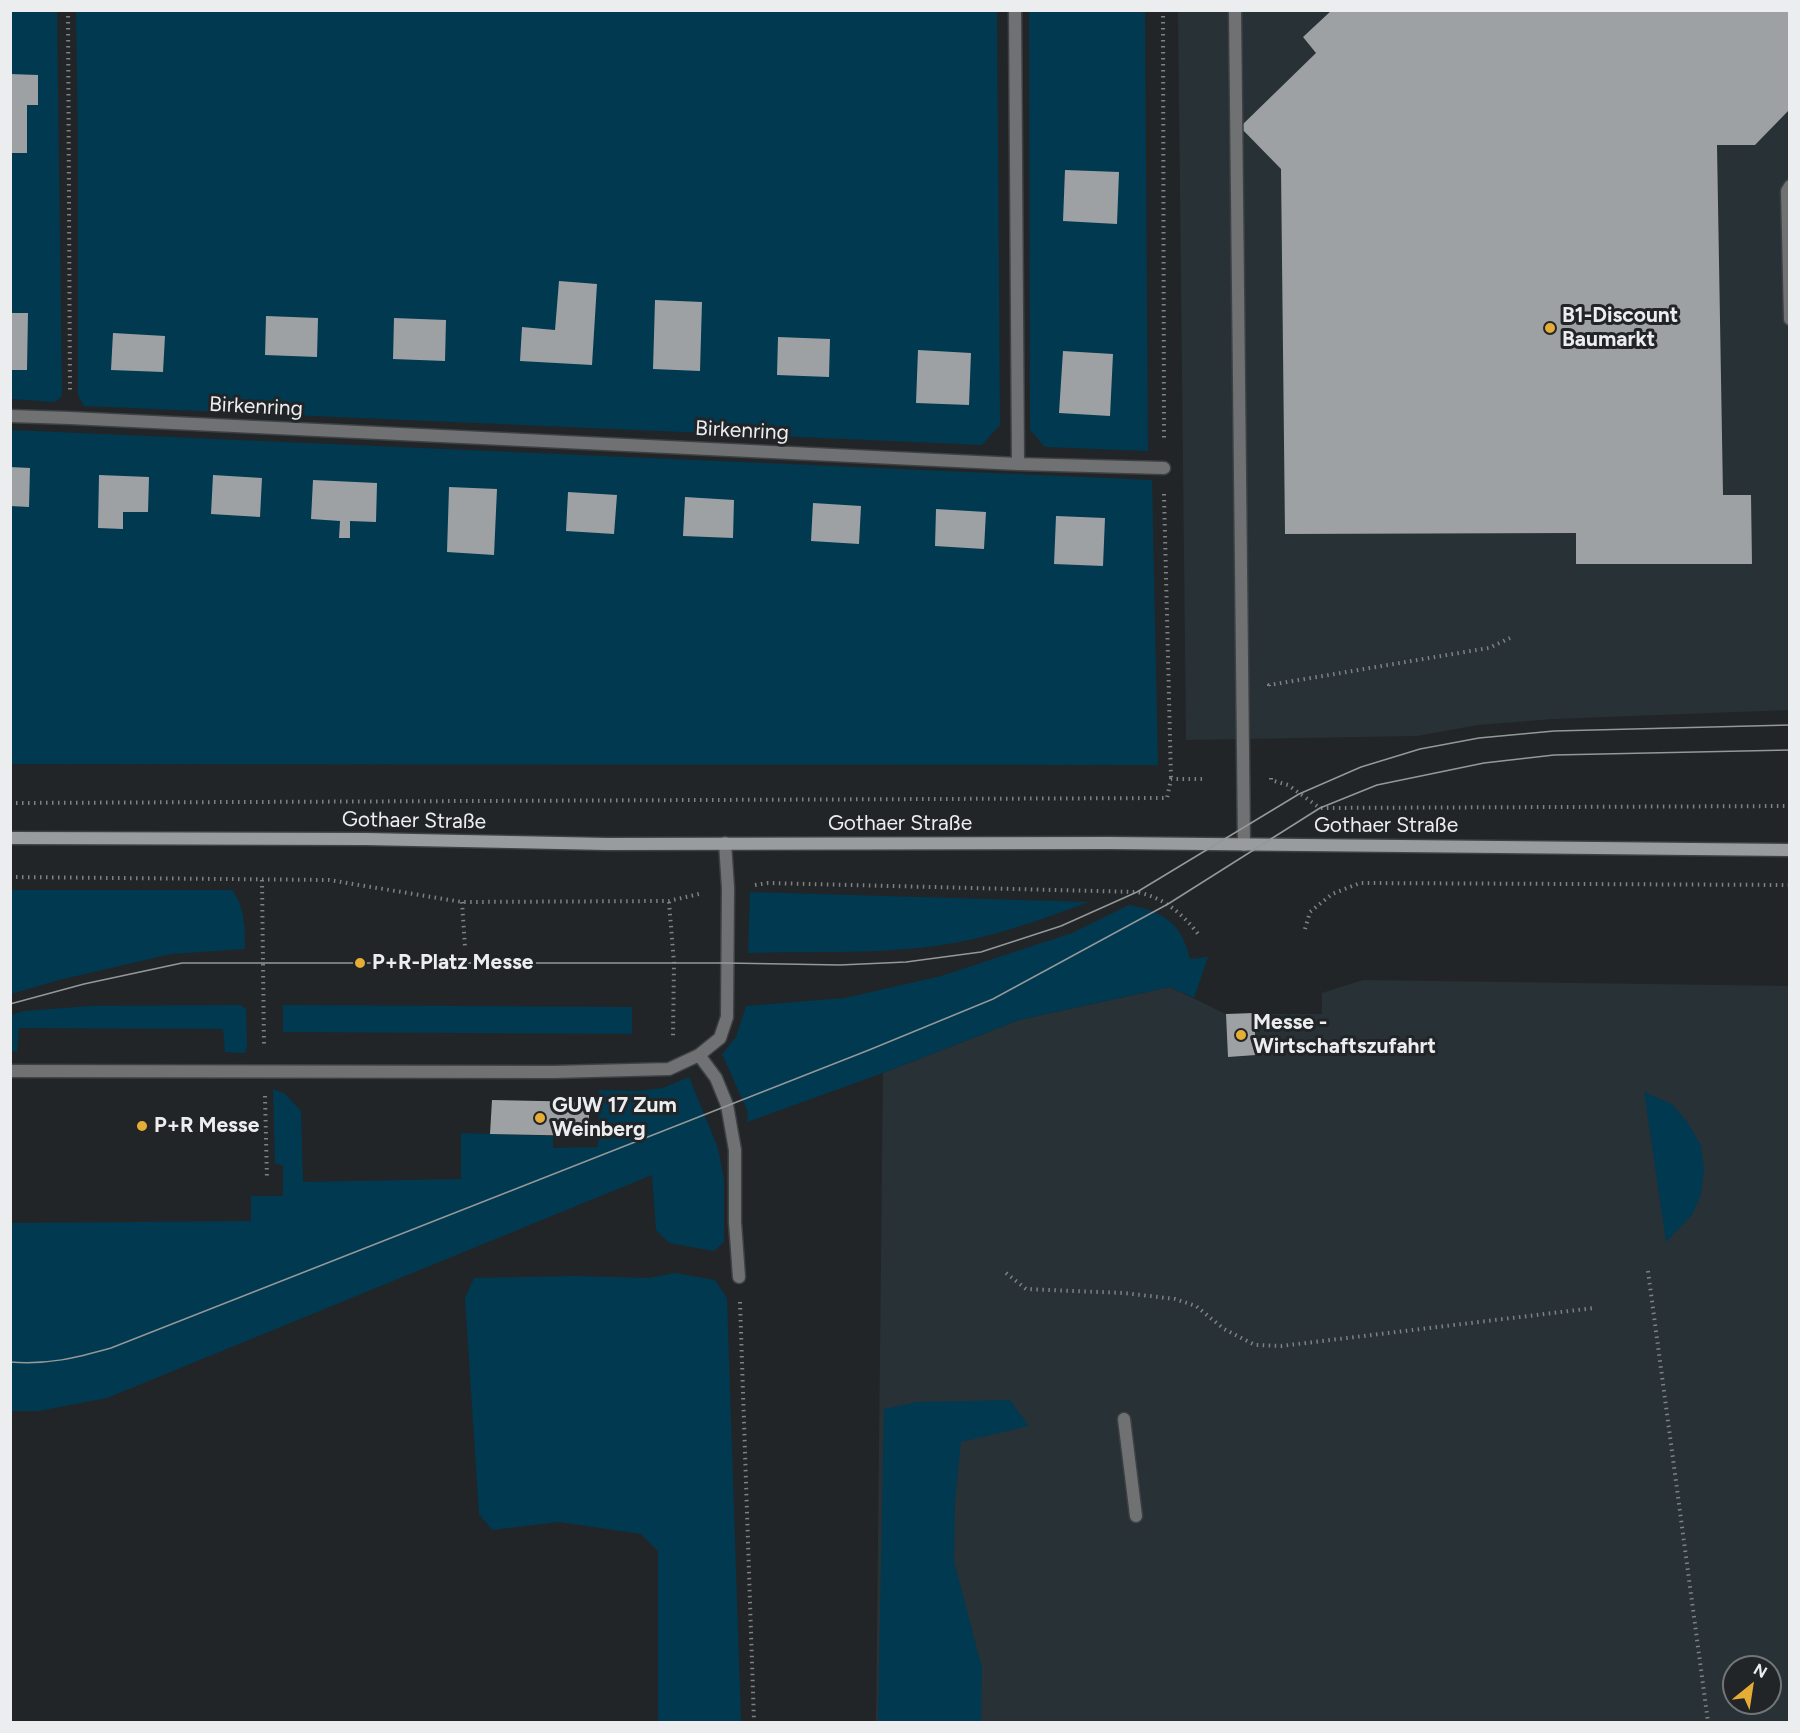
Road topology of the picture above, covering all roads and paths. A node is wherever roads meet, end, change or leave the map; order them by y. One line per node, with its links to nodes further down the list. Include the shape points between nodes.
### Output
1 (68, 10): 8 (path)
2 (1015, 10): 9 (street)
3 (1163, 10): 10 (path)
4 (1235, 10): 20 (street)
5 (1790, 186): 6 (street)
6 (1790, 320)
7 (10, 416): 8 (street, Birkenring)
8 (70, 418): 9 (street, Birkenring)
9 (1018, 464): 10 (street, Birkenring)
10 (1164, 468): 14 (path)
11 (1510, 638): 12 (path, via 1489,648 1269,684)
12 (1269, 696)
13 (1271, 768): 17 (path, via 1271,780 1288,785 1320,808)
14 (1171, 778): 15 (path); 16 (path, via 1167,798)
15 (1202, 779)
16 (10, 803)
17 (1790, 806)
18 (10, 838): 19 (main road, Gothaer Straße)
19 (725, 843): 20 (main road, Gothaer Straße); 31 (street, via 727,1017 720,1038)
20 (1244, 845): 21 (main road, Gothaer Straße)
21 (1790, 850)
22 (10, 877): 29 (path, via 262,880)
23 (1790, 885): 26 (path, via 1360,883 1332,894 1310,912)
24 (669, 901): 28 (path, via 674,963 673,1036)
25 (462, 902): 27 (path)
26 (1305, 929)
27 (465, 947)
28 (664, 1040)
29 (264, 1043): 30 (path); 33 (path)
30 (276, 1043)
31 (699, 1055): 33 (street, via 669,1069); 37 (street, via 724,1096 735,1150)
32 (10, 1071): 33 (street)
33 (265, 1071): 34 (path)
34 (267, 1179)
35 (1648, 1272): 42 (path)
36 (1006, 1273): 38 (path, via 1026,1289 1175,1299 1196,1306 1224,1329 1255,1345 1281,1346)
37 (739, 1277): 41 (path)
38 (1594, 1308)
39 (1124, 1419): 40 (street)
40 (1136, 1516)
41 (754, 1722)
42 (1708, 1722)

